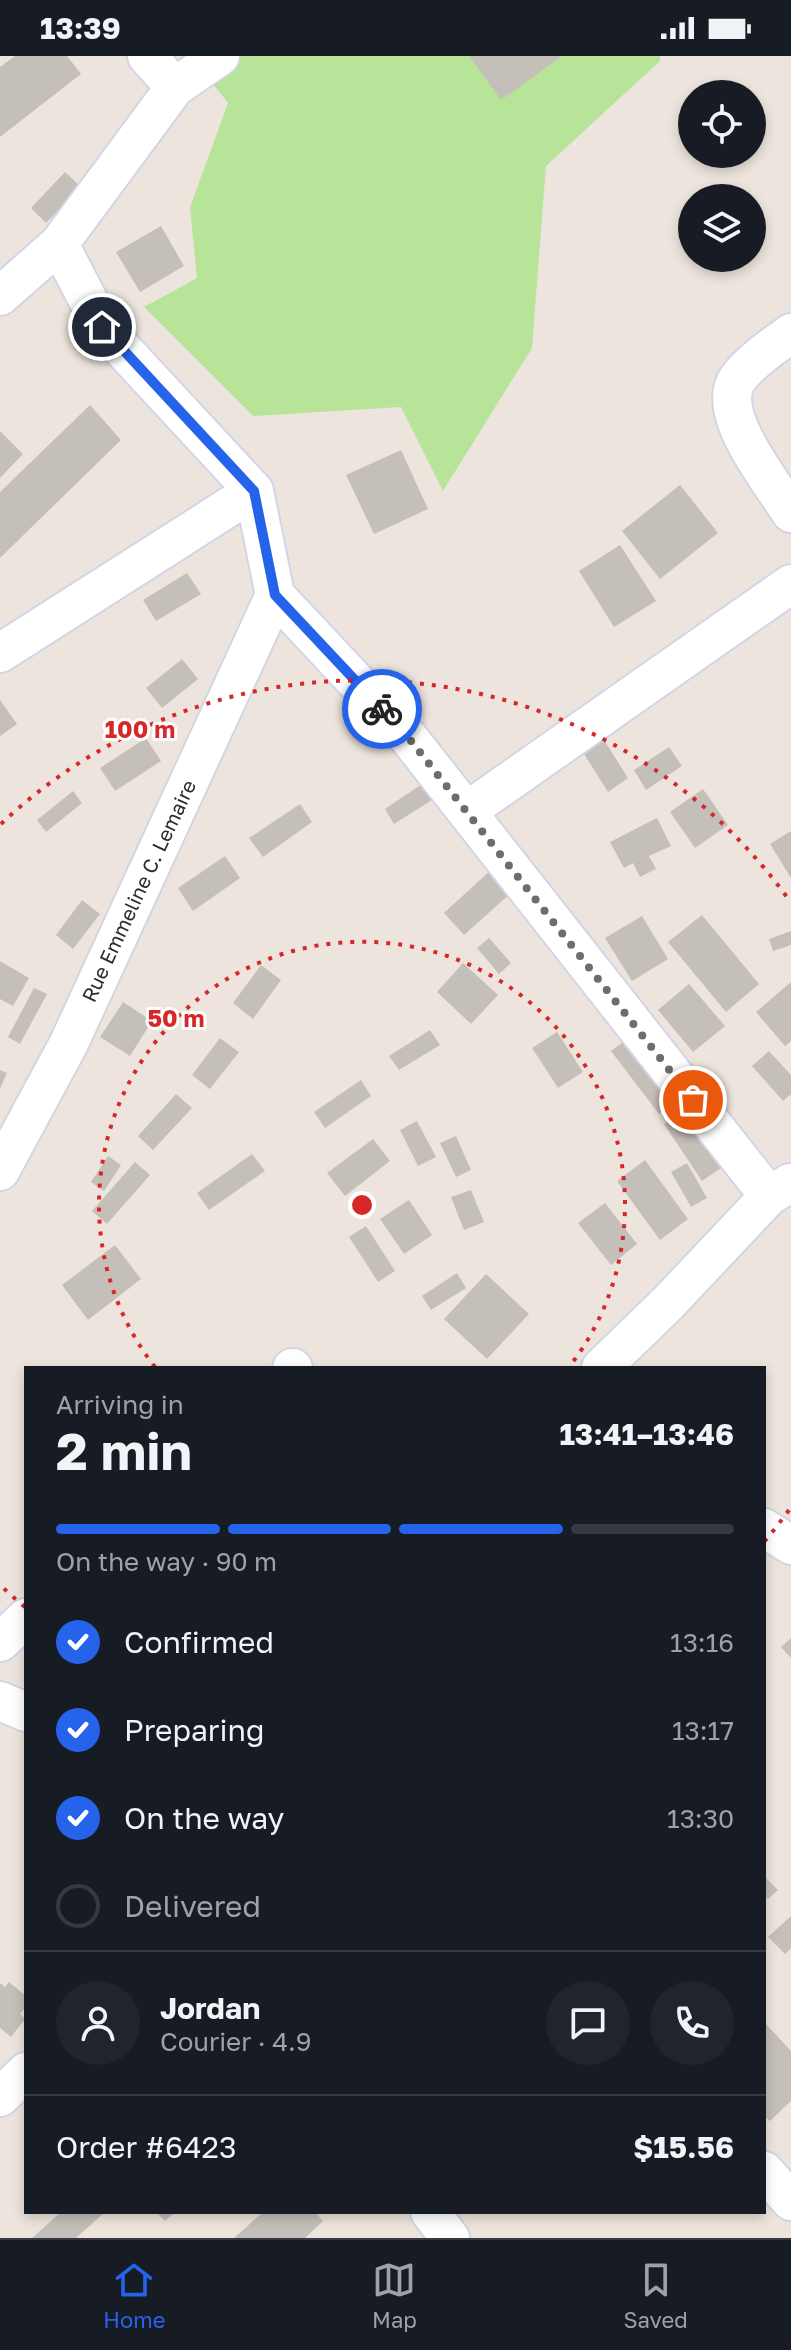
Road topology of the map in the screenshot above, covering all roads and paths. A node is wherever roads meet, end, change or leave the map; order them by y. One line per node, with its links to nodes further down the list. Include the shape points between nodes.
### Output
1 (147, 56): 3 (street)
2 (220, 56): 3 (street)
3 (175, 87): 4 (street)
4 (59, 244): 5 (street); 7 (street, via 102,327)
5 (0, 296)
6 (791, 333): 8 (street, via 739,377 729,395 734,420)
7 (254, 491): 10 (street); 11 (street)
8 (791, 513)
9 (791, 584): 12 (street)
10 (275, 595): 12 (street, via 408,737); 13 (street, Rue Emmeline C. Lemaire, via 69,1043)
11 (0, 653)
12 (467, 811): 14 (street)
13 (0, 1171)
14 (780, 1189): 15 (street)
15 (603, 1366)
16 (766, 1529): 17 (street)
17 (791, 1545)
18 (24, 1620): 19 (street)
19 (0, 1642)
20 (0, 1701): 21 (street)
21 (24, 1711)
22 (24, 2074): 23 (street)
23 (0, 2097)
24 (766, 2173): 25 (street)
25 (791, 2201)
26 (432, 2214): 27 (street)
27 (450, 2238)

